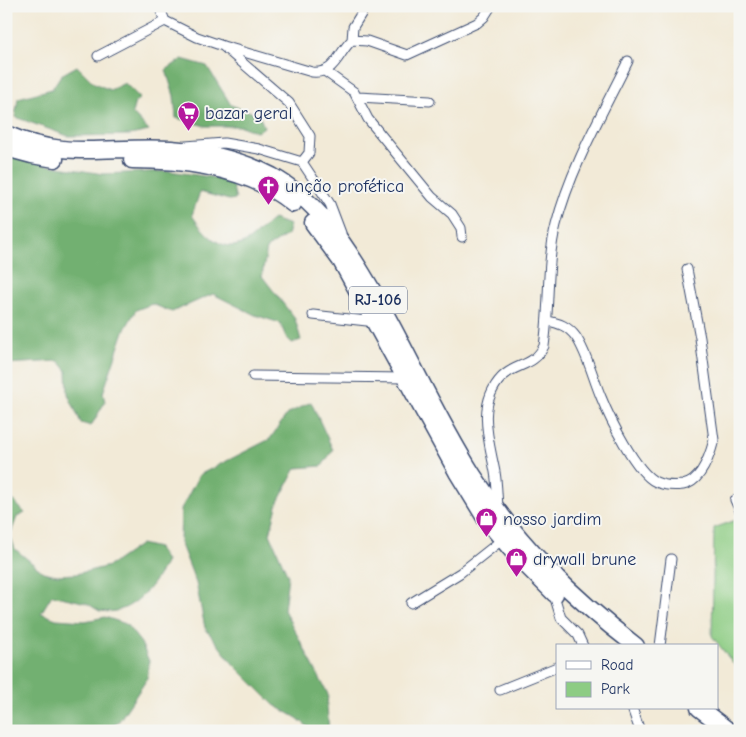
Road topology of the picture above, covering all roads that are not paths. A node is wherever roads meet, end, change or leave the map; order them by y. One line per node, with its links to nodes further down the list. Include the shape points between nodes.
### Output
1 (159, 6): 4 (street)
2 (366, 6): 5 (street, via 353,27)
3 (491, 6): 5 (street, via 477,23 407,55 368,41)
4 (165, 21): 6 (street); 7 (street)
5 (352, 40): 9 (street)
6 (223, 46): 9 (street, via 312,72); 15 (street, via 289,103 305,126 312,144)
7 (98, 56)
8 (628, 61): 20 (street, via 568,187 556,226)
9 (326, 72): 10 (street)
10 (358, 97): 11 (street); 16 (street, via 368,119 417,180 452,214 461,228)
11 (430, 101)
12 (6, 134): 14 (highway, RJ-106, via 49,148 77,152)
13 (6, 148): 21 (highway, RJ-106, via 59,160 186,163 238,174 265,186 286,198 324,235)
14 (171, 149): 15 (street, via 192,144 224,143); 17 (highway, RJ-106, via 244,163 272,176 313,207)
15 (302, 162): 17 (street, via 330,204)
16 (462, 237)
17 (344, 243): 26 (highway, RJ-106, via 390,321 448,432)
18 (687, 269): 20 (street, via 714,440 710,456 699,473 686,484 672,486 656,482 637,464 602,400 576,337 562,324)
19 (313, 315): 21 (street)
20 (546, 321): 26 (street, via 544,346 540,354 504,375 489,401 485,424)
21 (376, 322): 23 (highway, RJ-106)
22 (253, 376): 23 (street)
23 (406, 378): 27 (highway, RJ-106, via 457,472 487,521)
24 (735, 500): 25 (street)
25 (740, 511)
26 (498, 512): 33 (highway, RJ-106, via 525,547 579,602)
27 (503, 539): 29 (highway, RJ-106); 30 (street, via 460,572)
28 (672, 559): 34 (street)
29 (553, 592): 31 (street, via 560,618); 32 (highway, RJ-106)
30 (410, 603)
31 (582, 644)
32 (616, 644)
33 (633, 644)
34 (660, 644)
35 (556, 667): 36 (street)
36 (500, 690)
37 (718, 709): 40 (highway)
38 (633, 710): 41 (street)
39 (703, 710): 42 (highway)
40 (740, 725)
41 (640, 731)
42 (729, 731)

